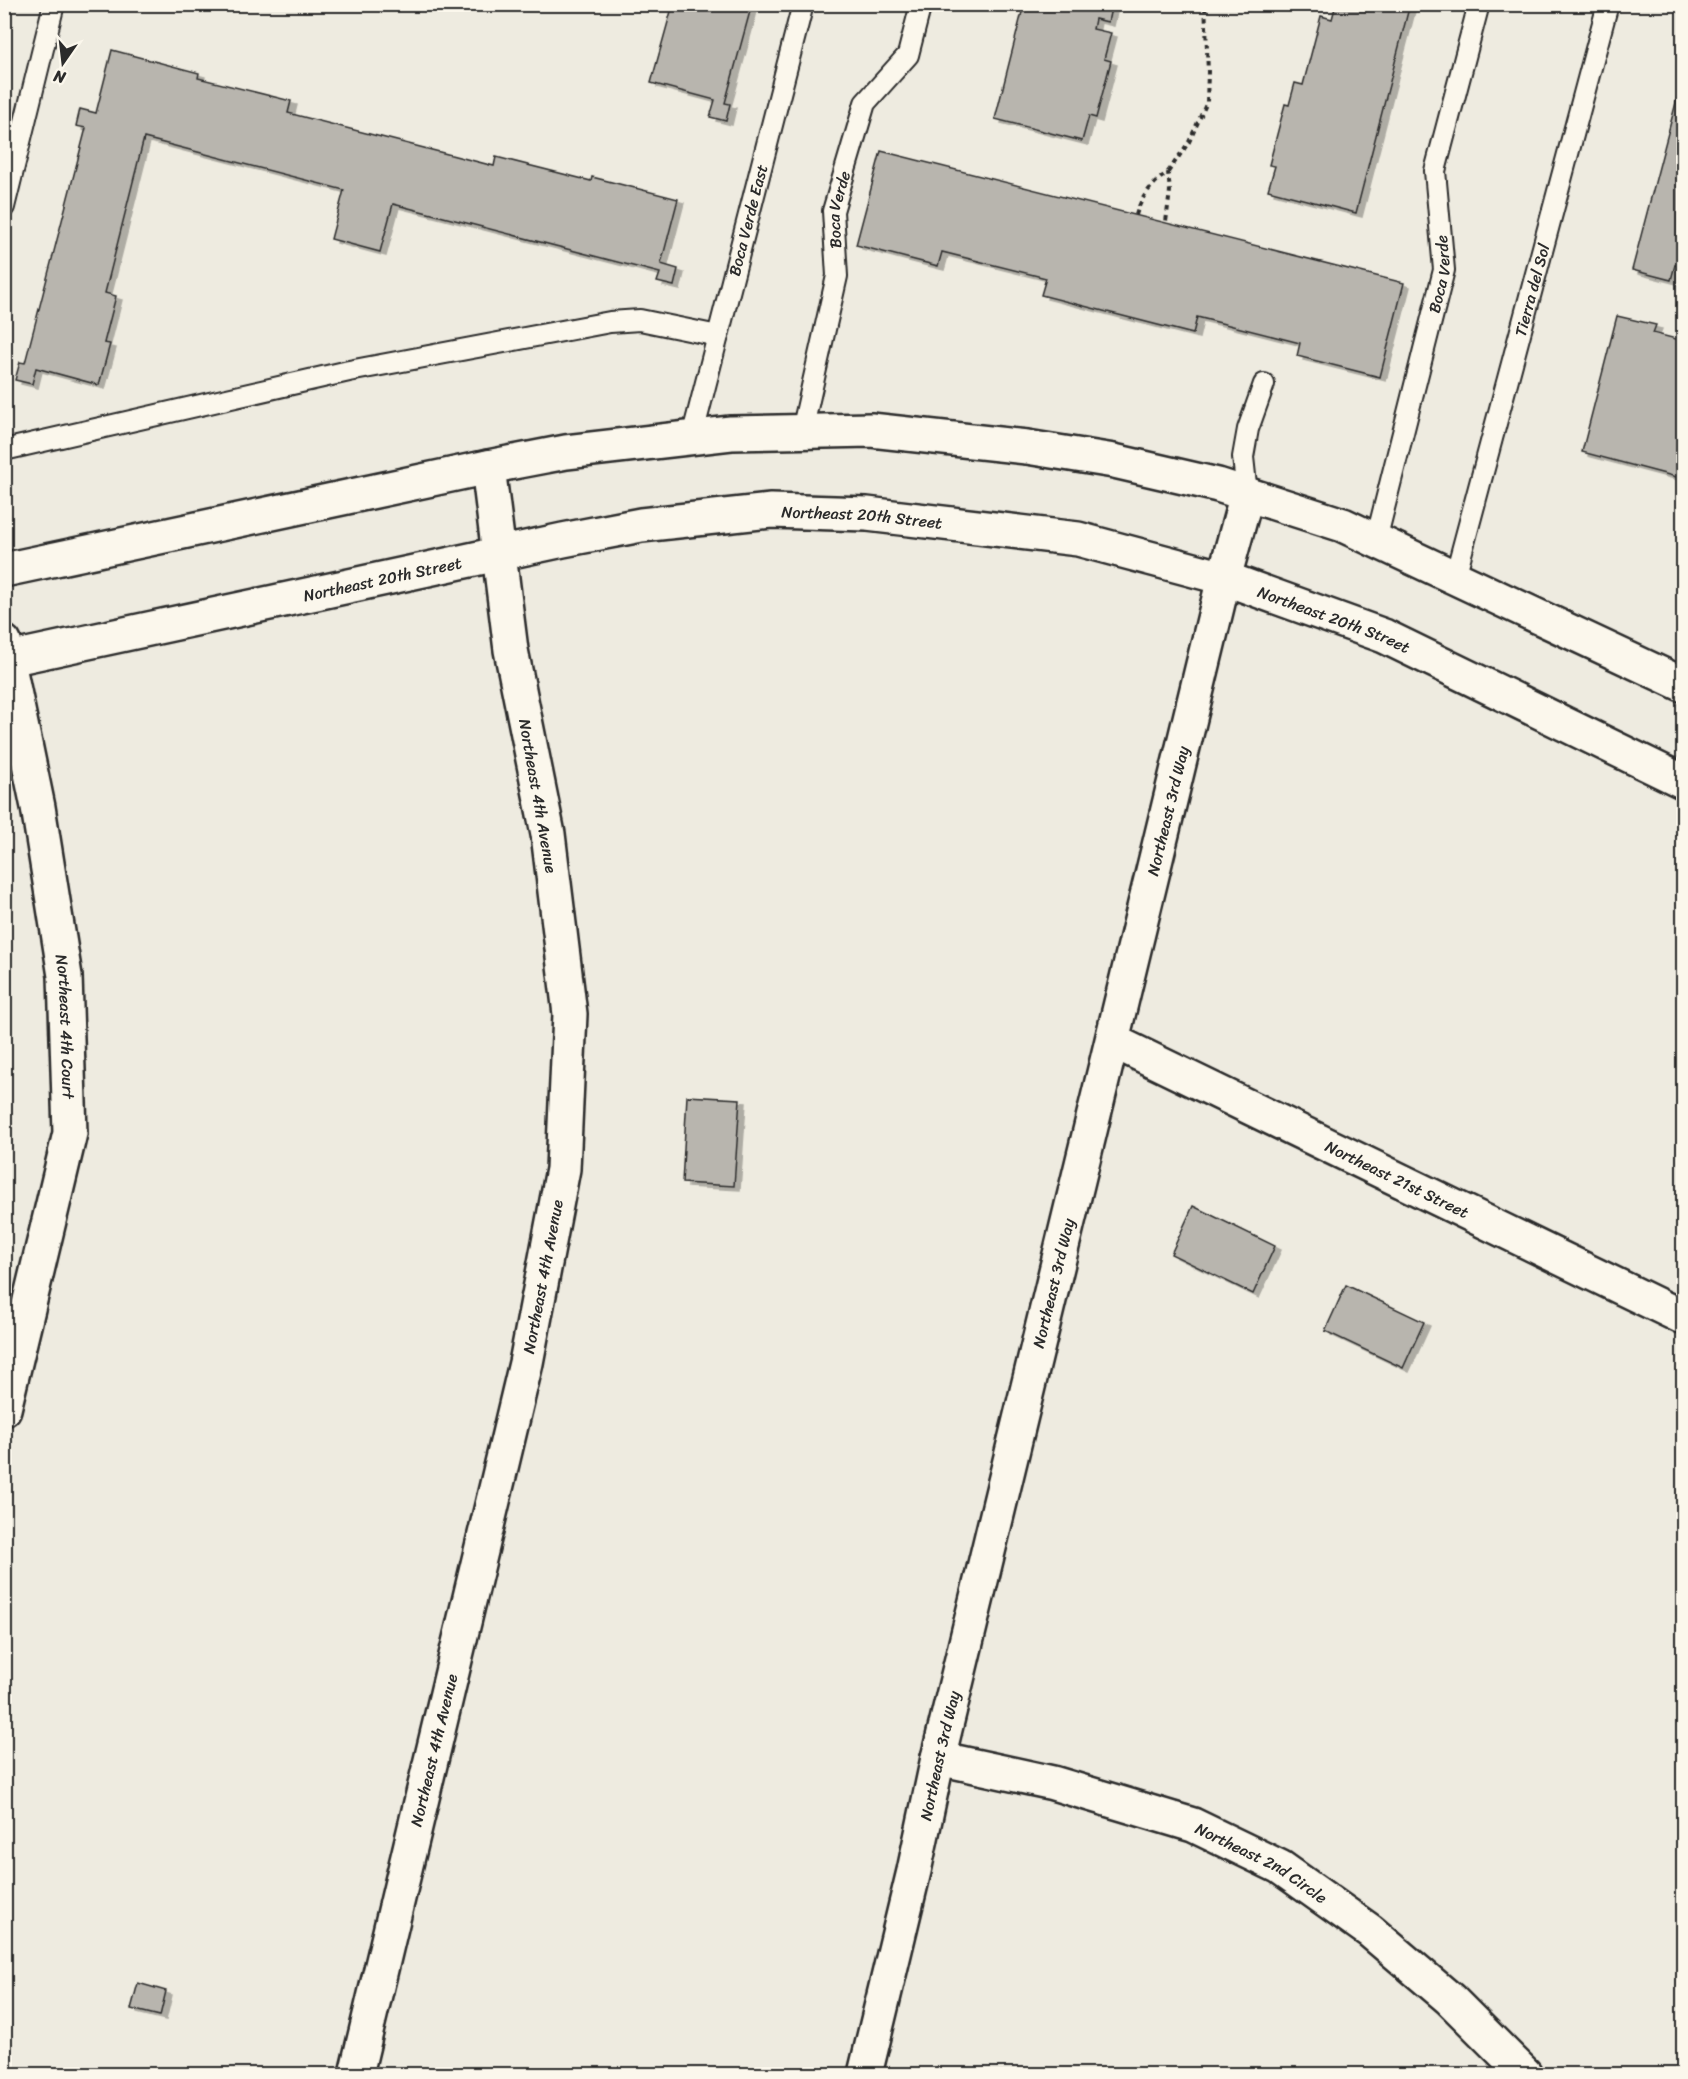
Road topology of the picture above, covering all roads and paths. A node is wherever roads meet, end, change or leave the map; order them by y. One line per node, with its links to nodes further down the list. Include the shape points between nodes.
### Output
1 (54, 4): 8 (lane)
2 (803, 4): 11 (lane, Boca Verde East)
3 (921, 4): 13 (lane, Boca Verde, via 908,55 866,103 833,211 837,276)
4 (1205, 4): 7 (path, via 1207,102 1190,142)
5 (1479, 4): 18 (lane, Boca Verde, via 1436,171 1444,270)
6 (1608, 4): 21 (lane, Tierra del Sol)
7 (1168, 172): 9 (path, via 1142,198); 10 (path)
8 (4, 207)
9 (1136, 215)
10 (1166, 222)
11 (718, 336): 14 (lane, Boca Verde East); 15 (lane, via 640,320 610,322 349,371)
12 (1263, 384): 17 (lane, via 1243,457)
13 (802, 431): 14 (street); 17 (street, via 871,430 1027,447 1114,461)
14 (692, 437): 16 (street, via 566,452)
15 (4, 450)
16 (488, 467): 19 (street, Northeast 4th Avenue); 20 (street)
17 (1247, 494): 18 (street, via 1343,525); 22 (street, Northeast 3rd Way)
18 (1376, 540): 21 (street)
19 (498, 554): 22 (street, Northeast 20th Street, via 641,525 771,511 855,513 1078,539); 23 (street, Northeast 20th Street); 30 (street, Northeast 4th Avenue, via 511,650 548,834 570,1014 563,1169 526,1363)
20 (4, 570)
21 (1455, 577): 24 (street)
22 (1224, 578): 25 (street, Northeast 20th Street, via 1384,636); 26 (street, Northeast 3rd Way)
23 (6, 653): 28 (street, Northeast 4th Court, via 38,807 65,976 70,1133)
24 (1683, 685)
25 (1683, 782)
26 (1113, 1041): 27 (street, Northeast 21st Street); 29 (street, Northeast 3rd Way)
27 (1683, 1318)
28 (4, 1409)
29 (938, 1758): 31 (street, Northeast 3rd Way); 32 (street, Northeast 2nd Circle, via 1053,1783 1193,1825 1280,1867 1370,1931 1442,1991)
30 (356, 2074)
31 (866, 2074)
32 (1525, 2074)

